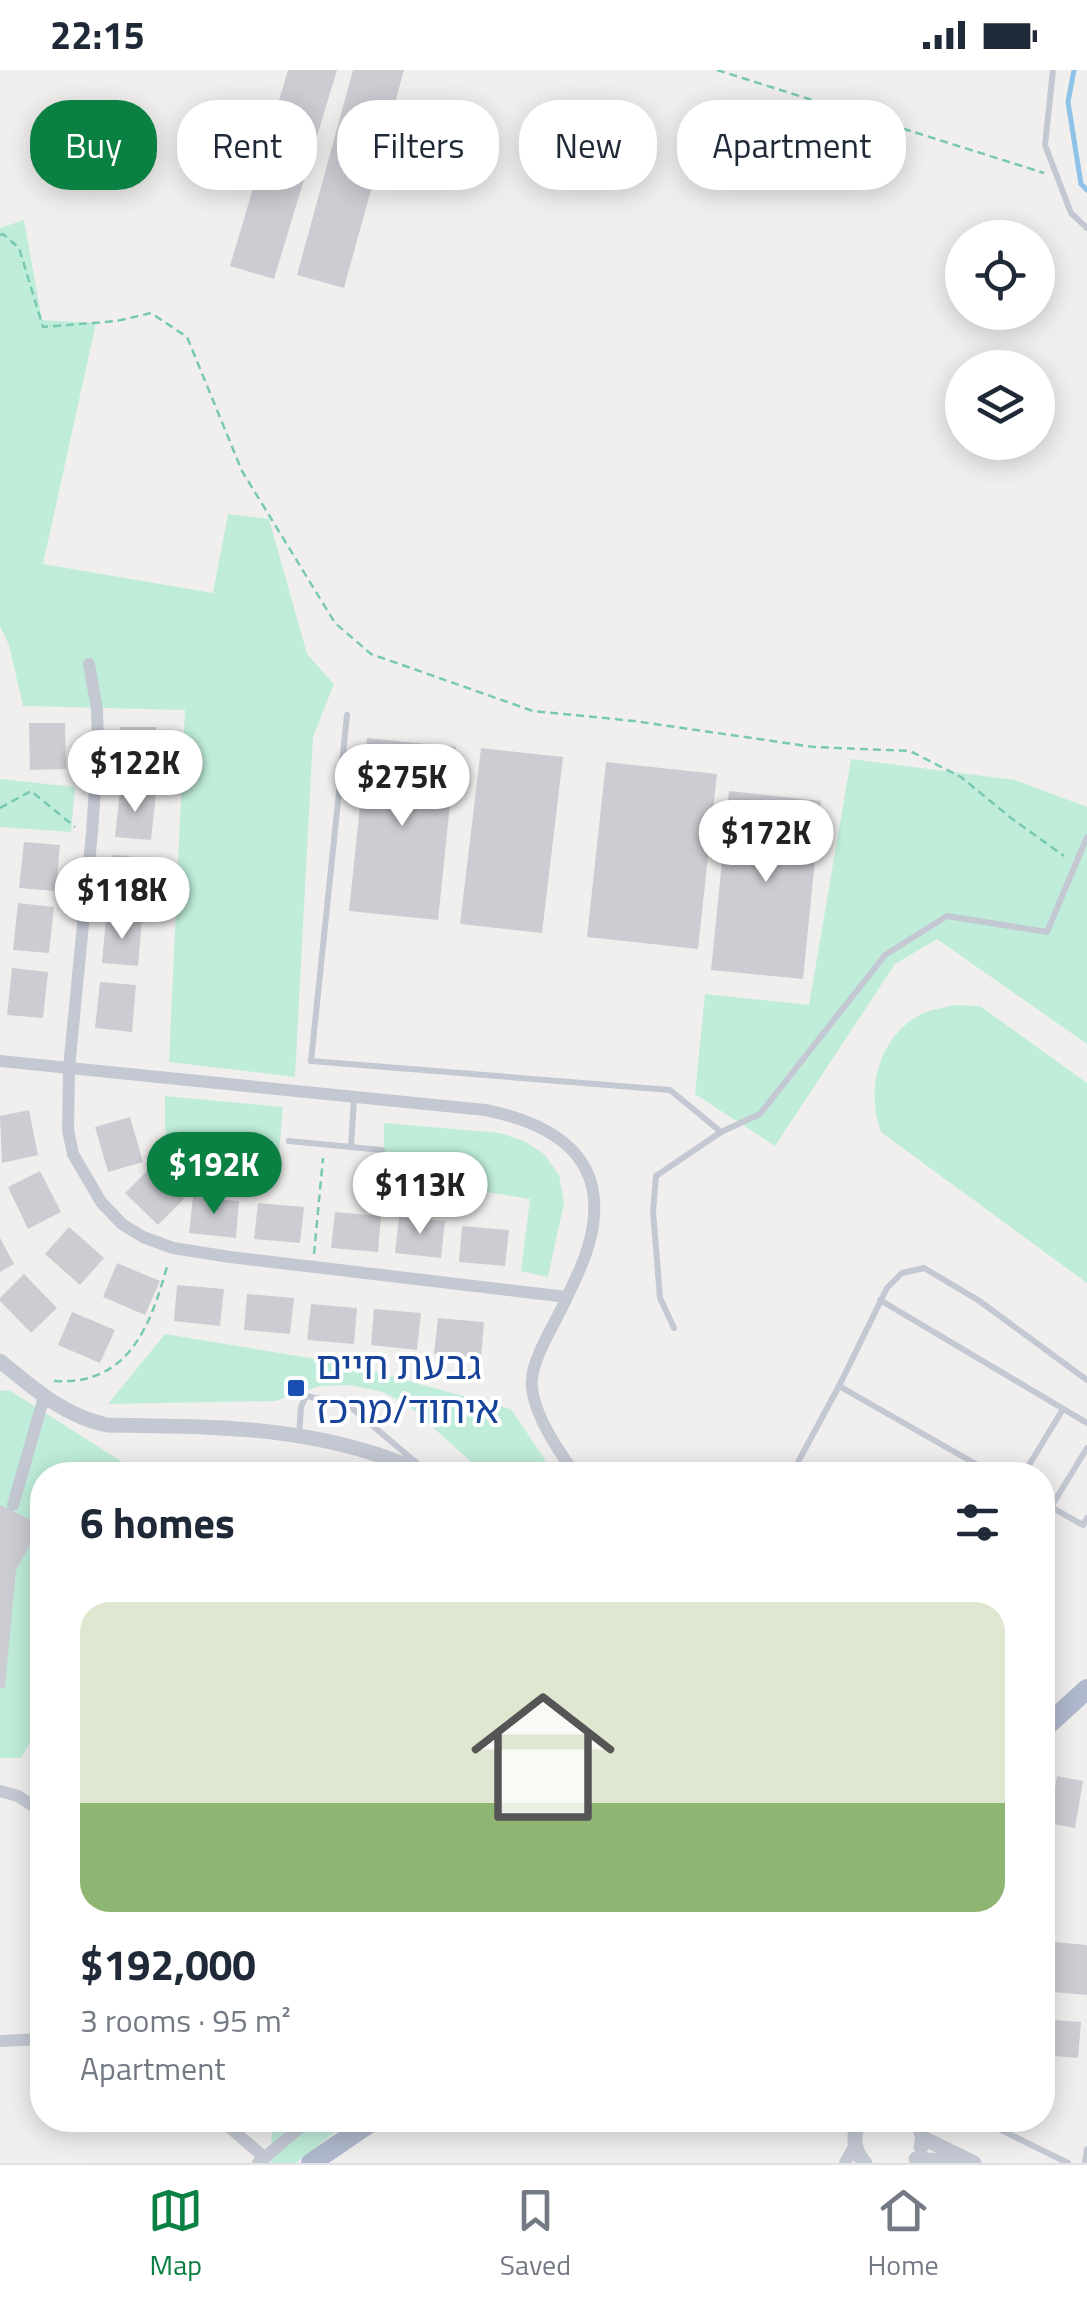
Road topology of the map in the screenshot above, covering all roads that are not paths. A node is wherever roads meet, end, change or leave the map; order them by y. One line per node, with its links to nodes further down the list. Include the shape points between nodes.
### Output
1 (1053, 70): 2 (lane, via 1045,145 1071,213)
2 (1087, 228)
3 (89, 664): 7 (street, via 98,744)
4 (347, 715): 9 (lane, via 312,1060 670,1090)
5 (1087, 837): 9 (lane, via 1046,932 946,916 885,955 760,1114)
6 (0, 1061): 7 (street)
7 (69, 1068): 8 (street); 13 (street, via 73,1154 100,1202 143,1237 230,1257)
8 (354, 1097): 11 (lane); 13 (street, via 484,1110 551,1132 568,1146 582,1162 595,1199 590,1240)
9 (721, 1132): 15 (lane, via 656,1176 660,1298)
10 (289, 1141): 11 (lane)
11 (352, 1147): 12 (lane)
12 (382, 1150)
13 (568, 1297): 26 (street, via 532,1376 533,1400)
14 (880, 1300): 17 (lane, via 902,1273 924,1268); 18 (lane); 20 (lane)
15 (674, 1328)
16 (0, 1361): 19 (street)
17 (1087, 1380)
18 (839, 1386): 27 (lane); 28 (lane)
19 (44, 1397): 22 (street, via 107,1425); 31 (street)
20 (1063, 1409): 21 (lane); 29 (lane)
21 (1087, 1423)
22 (299, 1435): 24 (street); 25 (lane, via 306,1396 347,1404)
23 (1087, 1448): 30 (lane)
24 (397, 1462)
25 (416, 1462)
26 (566, 1462)
27 (798, 1462)
28 (972, 1462)
29 (1031, 1462)
30 (1055, 1500)
31 (13, 1505)
32 (1055, 1509): 33 (lane, via 1083,1525)
33 (1087, 1518)
34 (1087, 1689): 35 (main road)
35 (1055, 1716)
36 (0, 1791): 37 (street)
37 (30, 1804)
38 (30, 2040): 39 (street)
39 (0, 2041)
40 (234, 2132): 50 (street)
41 (294, 2132): 50 (street)
42 (346, 2132): 52 (main road)
43 (356, 2132): 52 (main road)
44 (856, 2132): 48 (street)
45 (920, 2132): 47 (street)
46 (1005, 2132): 57 (lane)
47 (922, 2138): 51 (street); 56 (street)
48 (855, 2145): 53 (street); 54 (street)
49 (1087, 2148): 58 (lane)
50 (262, 2160)
51 (914, 2161): 55 (street)
52 (309, 2163)
53 (845, 2163)
54 (864, 2163)
55 (965, 2163)
56 (974, 2163)
57 (1068, 2163)
58 (1085, 2163)

